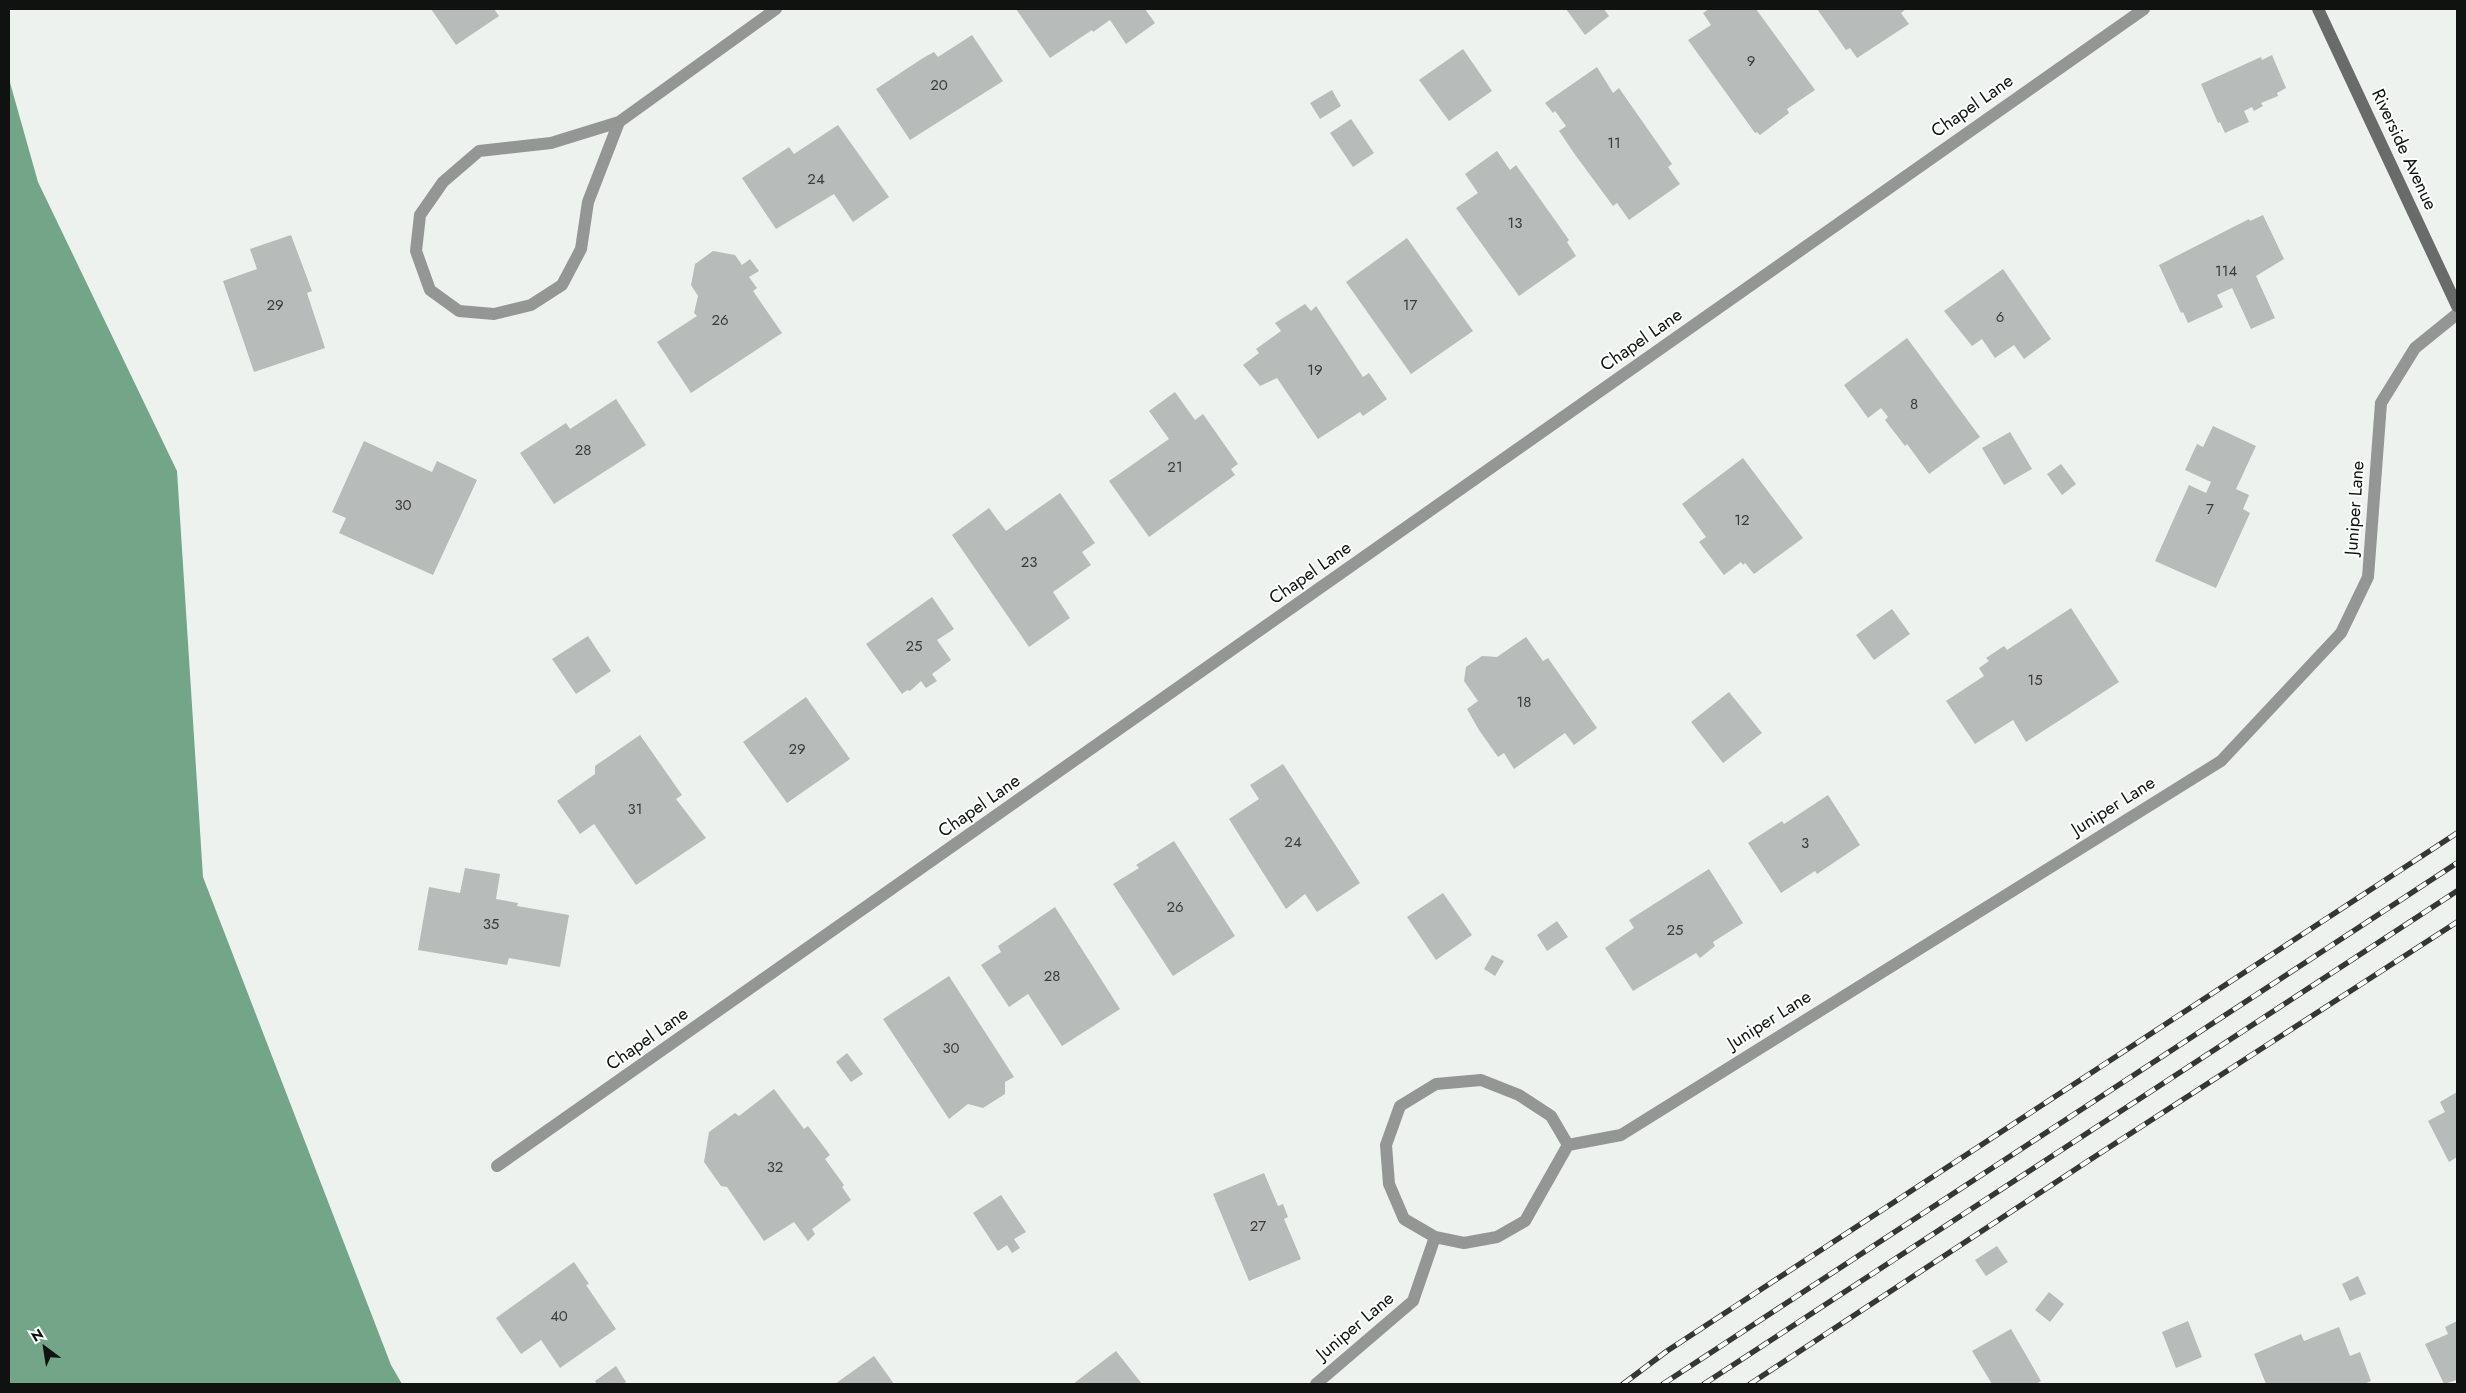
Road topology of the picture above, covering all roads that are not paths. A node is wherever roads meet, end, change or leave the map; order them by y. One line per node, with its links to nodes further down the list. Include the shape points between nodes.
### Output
1 (776, 9): 4 (street)
2 (2144, 9): 8 (street, Chapel Lane)
3 (2318, 9): 5 (street, Riverside Avenue)
4 (619, 122): 4 (street, via 588,202 581,249 562,286 531,305 494,314 459,311 430,290 416,251 420,215 443,182 479,151 552,143)
5 (2457, 306)
6 (2457, 314): 7 (street, Juniper Lane, via 2415,348 2381,403 2368,577 2341,633 2221,761 1621,1135)
7 (1568, 1145): 9 (street, via 1525,1220 1497,1237 1464,1243); 9 (street, via 1551,1116 1519,1095 1481,1080 1436,1084 1400,1106 1386,1145 1389,1184 1404,1219)
8 (497, 1166)
9 (1435, 1237): 10 (street, Juniper Lane, via 1413,1301)
10 (1316, 1384)

